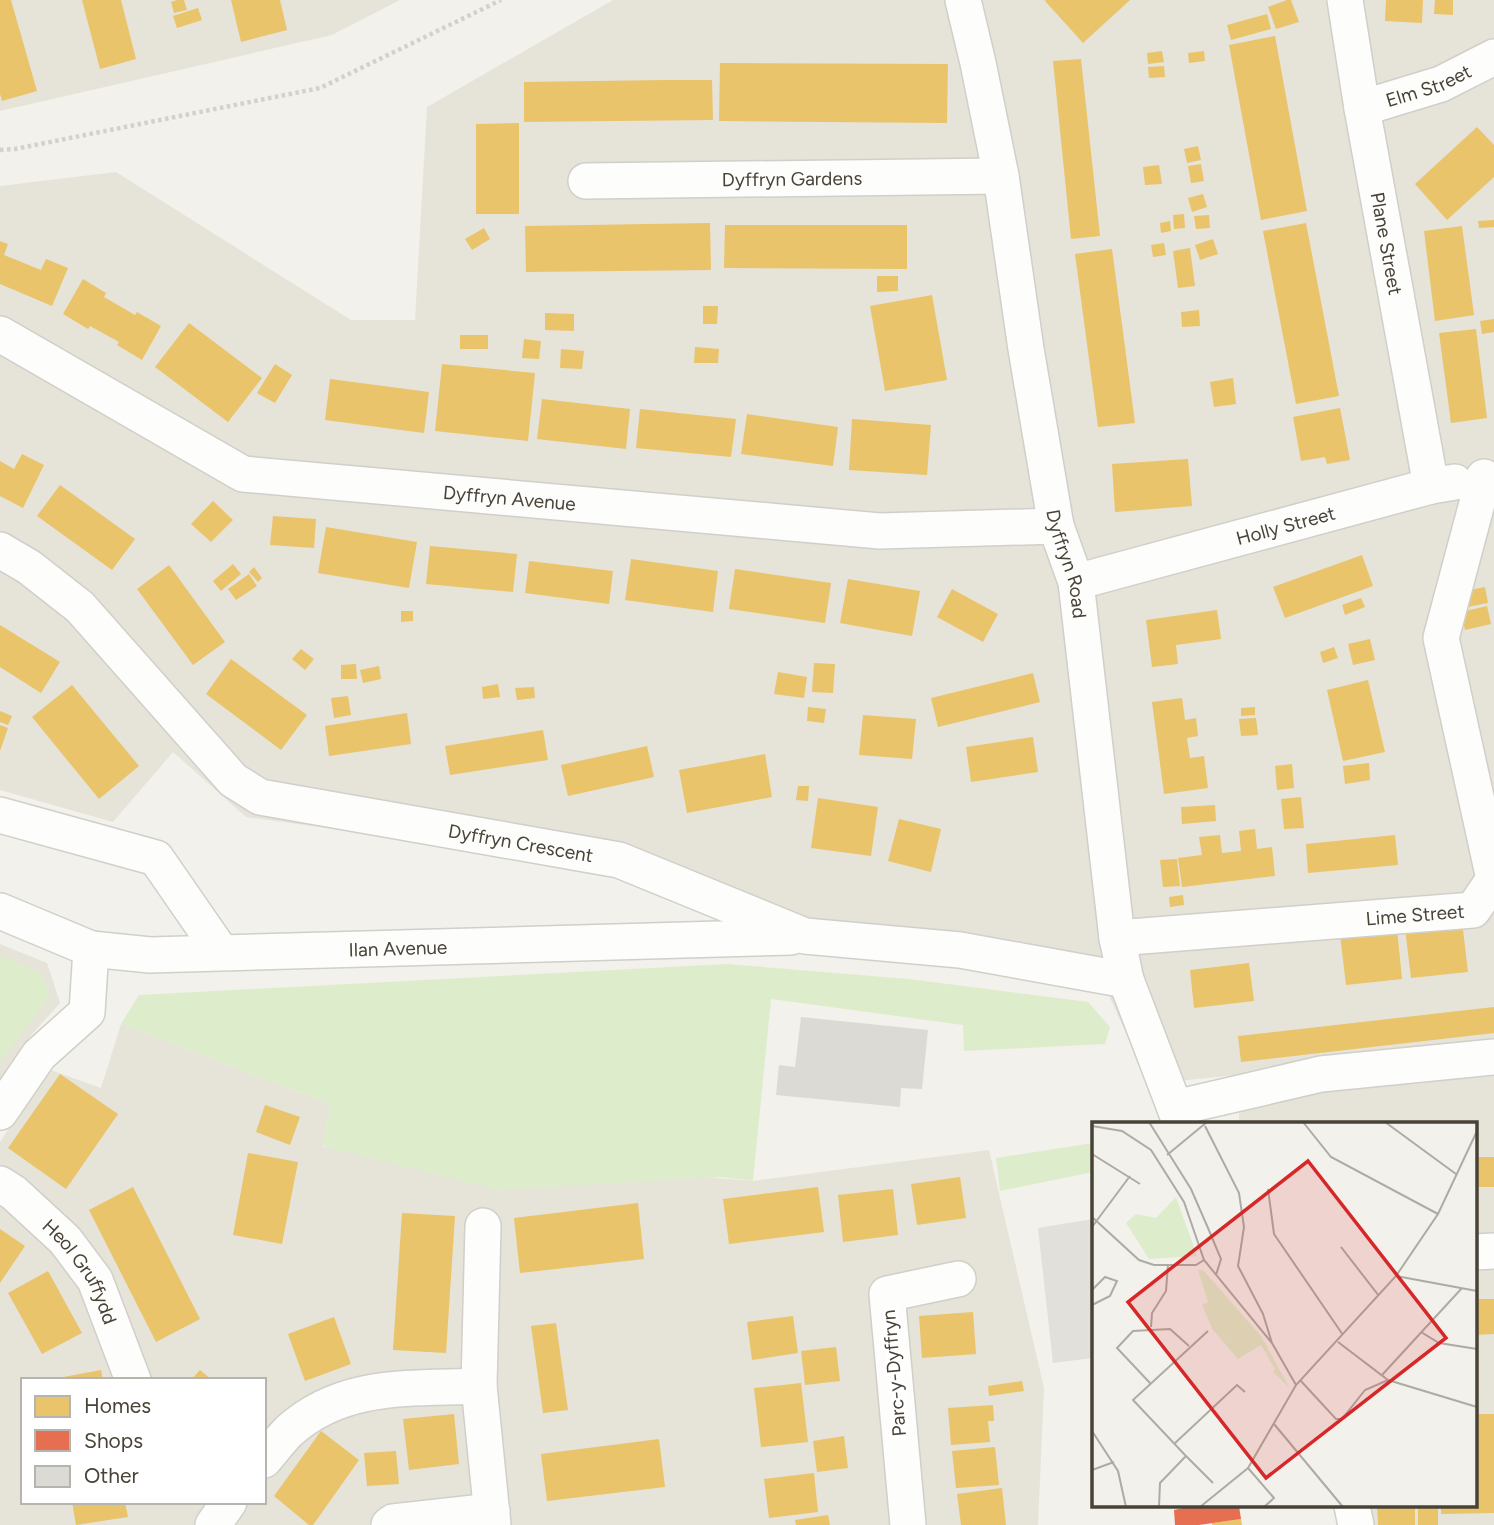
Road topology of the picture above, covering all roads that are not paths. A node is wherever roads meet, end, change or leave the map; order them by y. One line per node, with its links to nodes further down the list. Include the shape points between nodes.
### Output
1 (1345, 0): 4 (street, Plane Street)
2 (969, 4): 5 (street, Dyffryn Road)
3 (1494, 57): 4 (street, Elm Street, via 1441,84)
4 (1362, 108): 9 (street, Plane Street)
5 (1001, 176): 6 (street, Dyffryn Gardens); 10 (street, Dyffryn Road)
6 (586, 181)
7 (0, 334): 10 (street, Dyffryn Avenue, via 243,474 880,531)
8 (1489, 474): 9 (street, Holly Street); 16 (street, Lime Street, via 1441,638 1494,879 1473,909)
9 (1431, 486): 12 (street, Holly Street)
10 (1056, 526): 12 (street, Dyffryn Road)
11 (0, 551): 15 (street, Dyffryn Crescent, via 29,567 80,607 233,780 260,797 619,860)
12 (1076, 582): 16 (street, Dyffryn Road)
13 (0, 815): 18 (street, via 156,858)
14 (0, 911): 17 (street, Ilan Avenue)
15 (805, 936): 18 (street, Ilan Avenue); 19 (street, Dyffryn Crescent, via 960,950)
16 (1117, 938): 19 (street, Dyffryn Road)
17 (91, 949): 18 (street, Ilan Avenue, via 150,955); 21 (street, via 87,1012 39,1055)
18 (221, 952)
19 (1126, 980): 22 (street, Dyffryn Road)
20 (1494, 1057): 22 (street, via 1321,1074)
21 (0, 1112)
22 (1178, 1116)
23 (0, 1184): 28 (street, Heol Gruffydd, via 65,1240 95,1280)
24 (483, 1226): 29 (street)
25 (1494, 1251): 26 (street)
26 (1476, 1252)
27 (958, 1279): 33 (street, Parc-y-Dyffryn, via 887,1294)
28 (132, 1378)
29 (479, 1386): 30 (street, via 372,1391 342,1399 314,1412 288,1432); 31 (street)
30 (266, 1458)
31 (492, 1518): 32 (street)
32 (389, 1525)
33 (908, 1525)

